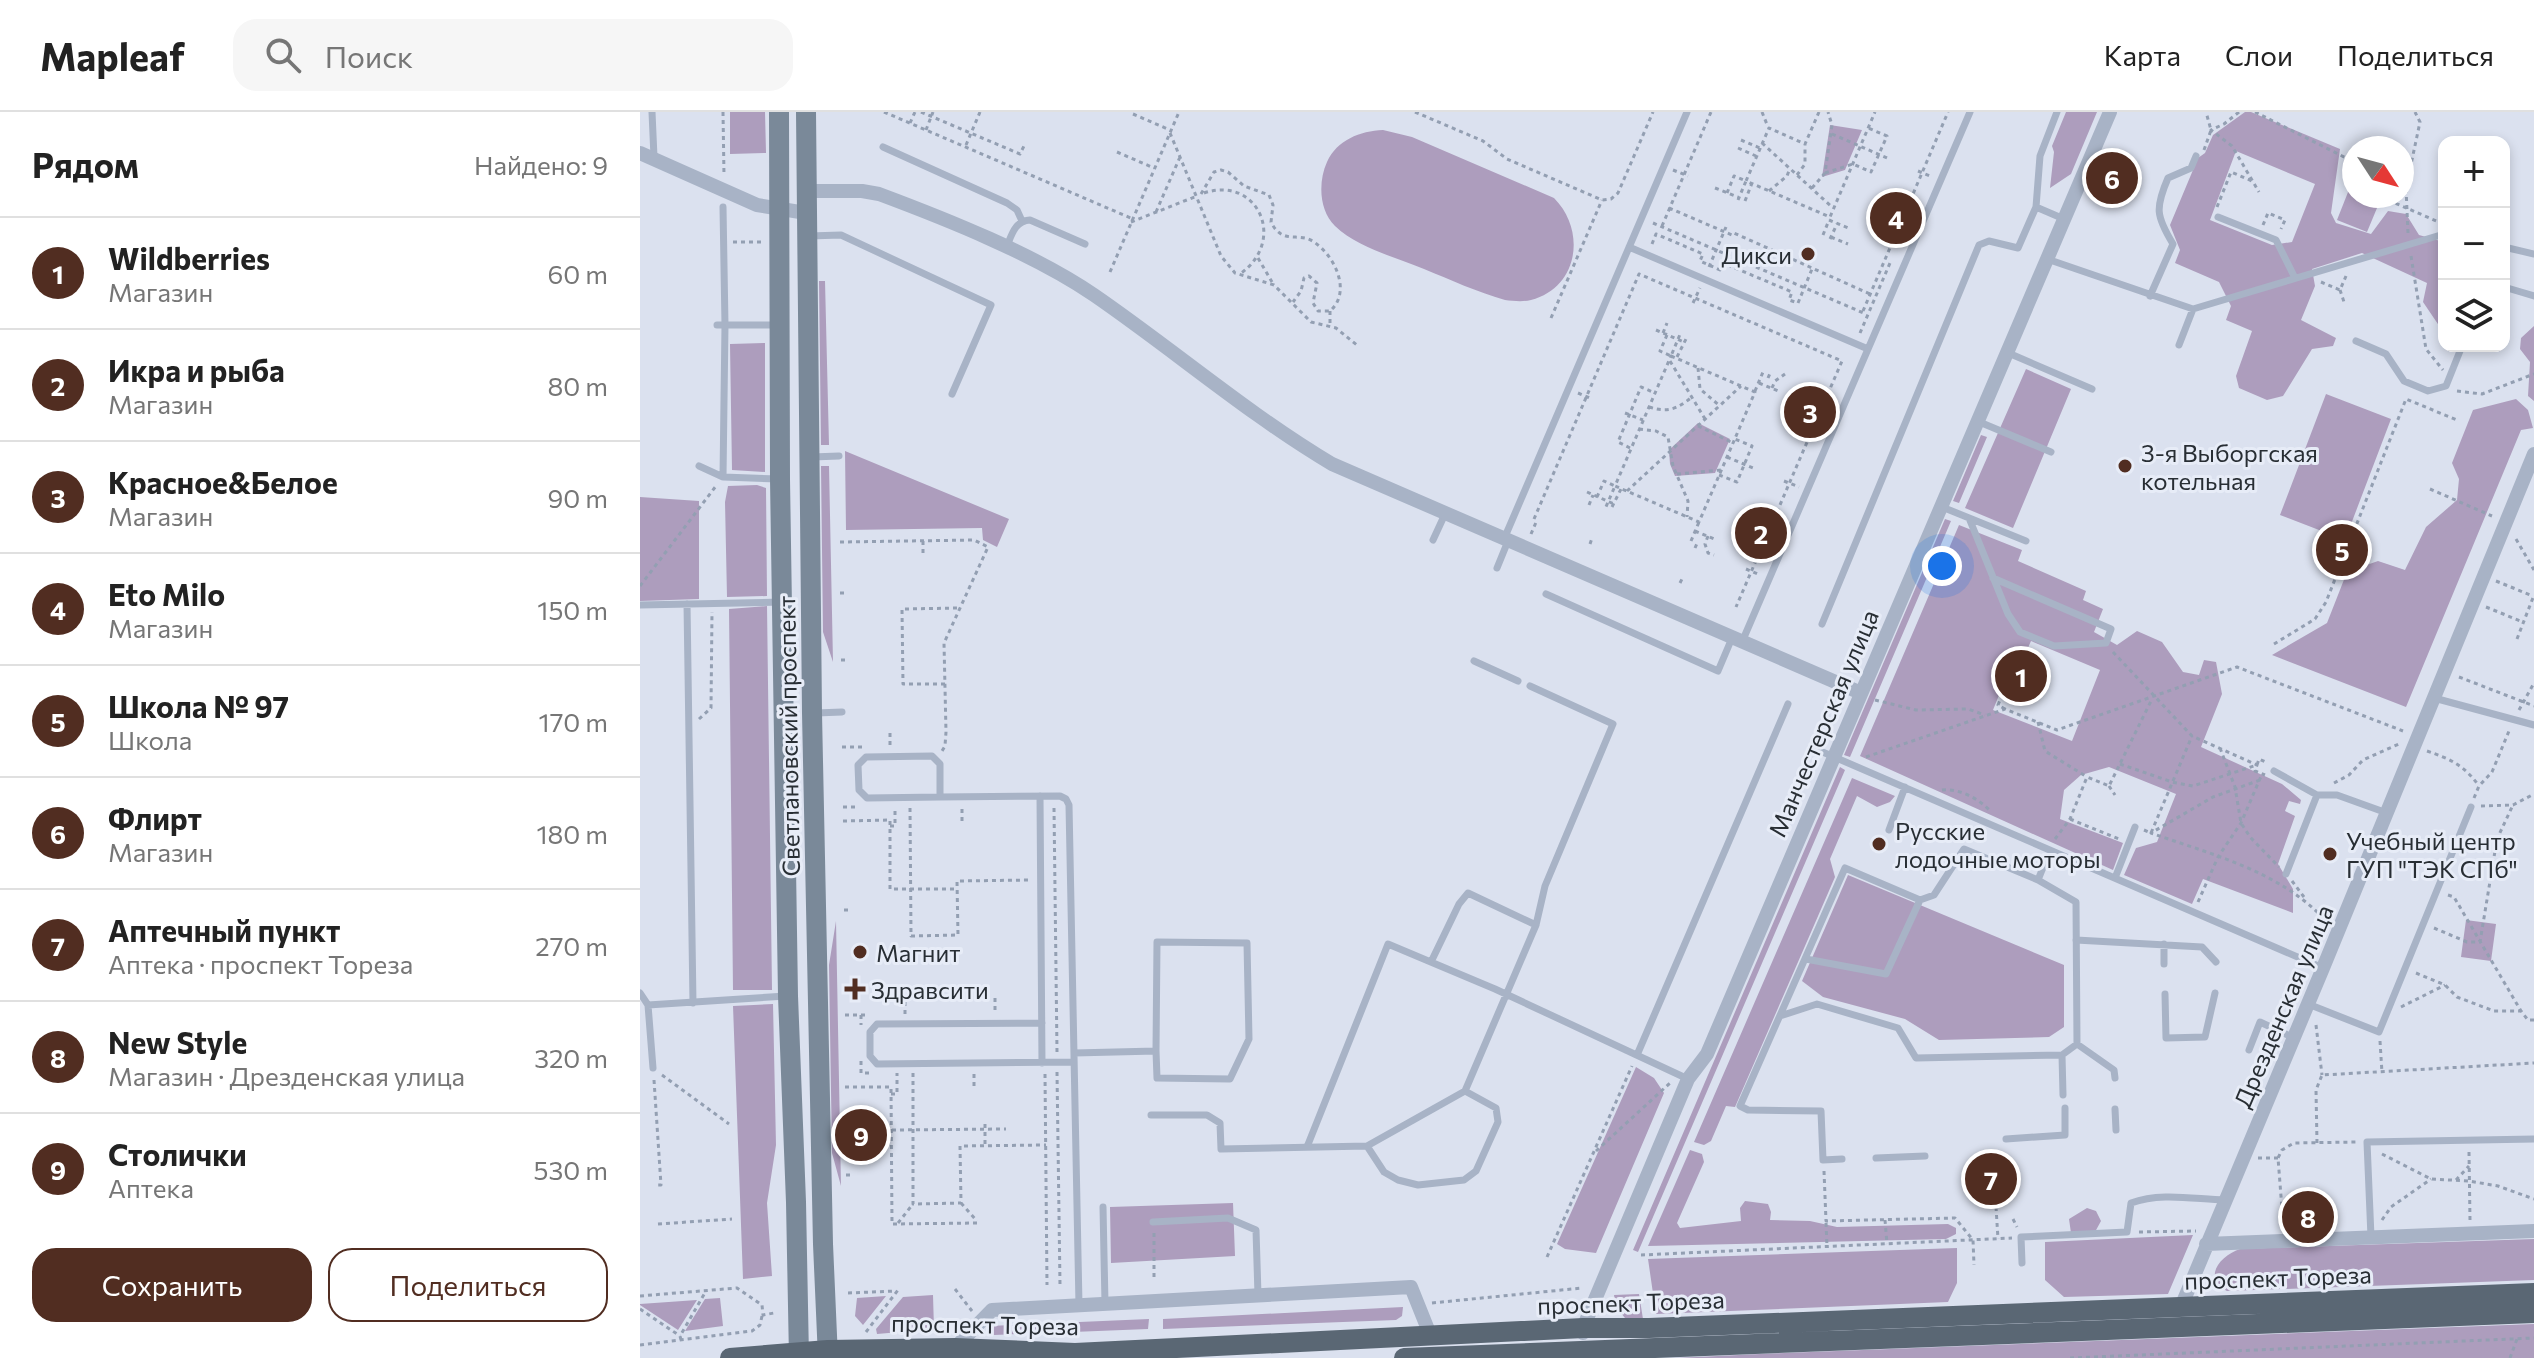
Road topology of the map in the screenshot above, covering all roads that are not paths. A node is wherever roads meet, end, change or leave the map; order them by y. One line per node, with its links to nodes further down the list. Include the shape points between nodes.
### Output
1 (652, 112): 9 (lane)
2 (779, 112): 14 (main road, Светлановский проспект)
3 (806, 112): 11 (main road, Светлановский проспект)
4 (1687, 112): 22 (lane)
5 (1970, 112): 36 (lane)
6 (2057, 112): 13 (lane, via 2040,156)
7 (2110, 112): 17 (street, Манчестерская улица)
8 (883, 147): 18 (lane, via 1007,203)
9 (647, 156): 14 (street)
10 (2196, 156): 29 (lane, via 2191,168 2168,178 2159,200 2159,221 2173,244)
11 (806, 191): 15 (main road, Светлановский проспект); 23 (street, via 879,194)
12 (723, 207): 32 (lane)
13 (2036, 207): 17 (lane); 61 (lane, via 2018,248 1989,241 1979,245)
14 (778, 210): 15 (street); 33 (main road, Светлановский проспект)
15 (806, 213): 19 (main road, Светлановский проспект)
16 (2218, 217): 27 (lane, via 2276,240)
17 (2064, 219): 26 (street, Манчестерская улица)
18 (1022, 221): 21 (lane); 23 (lane)
19 (807, 236): 40 (lane, via 841,235 991,305); 45 (main road, Светлановский проспект)
20 (2438, 236): 27 (lane)
21 (1085, 244)
22 (1629, 247): 36 (lane); 53 (lane)
23 (1006, 248): 50 (street, via 1094,295 1304,447)
24 (2510, 248): 25 (lane)
25 (2534, 254)
26 (2047, 259): 29 (lane); 37 (street, Манчестерская улица)
27 (2295, 278): 31 (lane)
28 (2510, 289): 30 (lane)
29 (2150, 296): 31 (lane)
30 (2534, 296)
31 (2193, 309): 35 (lane)
32 (721, 325): 33 (lane); 47 (lane)
33 (779, 325): 48 (main road, Светлановский проспект)
34 (2356, 341): 38 (lane, via 2386,354 2404,381 2428,391 2446,386)
35 (2179, 345)
36 (1868, 349): 62 (lane)
37 (2006, 352): 39 (lane); 41 (street, Манчестерская улица)
38 (2460, 352)
39 (2092, 389)
40 (952, 394)
41 (1977, 421): 42 (lane); 49 (street, Манчестерская улица)
42 (2051, 452)
43 (2534, 454): 67 (street, Дрезденская улица)
44 (839, 456): 45 (lane)
45 (810, 457): 70 (main road, Светлановский проспект)
46 (699, 466): 47 (lane)
47 (723, 477): 48 (lane)
48 (780, 479): 58 (main road, Светлановский проспект)
49 (1940, 506): 51 (lane); 66 (street, Манчестерская улица)
50 (1445, 514): 52 (lane); 53 (street)
51 (1969, 518): 54 (lane); 56 (lane)
52 (1433, 540)
53 (1506, 540): 55 (lane); 62 (street)
54 (2026, 541)
55 (1497, 568)
56 (1993, 578): 56 (lane, via 2111,629 2106,643 2054,646 2020,632)
57 (1546, 594): 62 (lane, via 1718,671)
58 (784, 602): 59 (lane); 100 (main road, Светлановский проспект)
59 (687, 604): 60 (lane); 101 (lane)
60 (640, 605)
61 (1822, 624)
62 (1737, 640): 66 (street)
63 (1474, 661): 64 (lane)
64 (1518, 681)
65 (1530, 686): 88 (lane, via 1613,724 1545,886)
66 (1861, 693): 73 (street, Манчестерская улица)
67 (2434, 698): 71 (lane); 80 (street, Дрезденская улица)
68 (1788, 704): 110 (lane)
69 (842, 712): 70 (lane)
70 (812, 713): 147 (main road, Светлановский проспект)
71 (2534, 725)
72 (1811, 747): 73 (lane)
73 (1833, 756): 75 (lane); 115 (street, Манчестерская улица, via 1707,1054)
74 (2274, 771): 76 (lane)
75 (1905, 787): 82 (lane); 83 (lane)
76 (2316, 794): 80 (lane, via 2337,795); 84 (lane)
77 (1040, 796): 78 (lane); 105 (lane); 112 (lane, via 1066,799 1069,805)
78 (940, 797): 78 (lane, via 940,764 932,756 866,757 858,765 859,790 867,798)
79 (2471, 807): 103 (lane, via 2379,1032)
80 (2387, 813): 95 (street, Дрезденская улица)
81 (2135, 827): 85 (lane)
82 (1889, 830)
83 (2051, 846): 85 (lane); 86 (lane)
84 (2286, 874)
85 (2115, 878): 95 (lane)
86 (2038, 880): 87 (lane, via 1964,849 1934,895); 89 (lane, via 2076,902)
87 (1920, 900): 91 (lane, via 1886,974); 91 (lane, via 1845,868)
88 (1536, 925): 92 (lane, via 1468,893); 98 (lane)
89 (2076, 940): 90 (lane); 107 (lane)
90 (2164, 944): 93 (lane, via 2202,947); 94 (lane)
91 (1806, 959): 104 (lane)
92 (1431, 962): 98 (lane); 126 (lane, via 1388,944)
93 (2216, 962)
94 (2164, 964)
95 (2323, 968): 103 (street, Дрезденская улица)
96 (640, 993): 102 (lane)
97 (2215, 993): 99 (lane, via 2205,1037 2166,1038)
98 (1507, 994): 110 (lane); 117 (lane)
99 (2165, 994)
100 (788, 996): 101 (lane); 148 (main road, Светлановский проспект)
101 (693, 1003): 102 (lane)
102 (648, 1005): 114 (lane)
103 (2312, 1011): 106 (street, Дрезденская улица)
104 (1780, 1016): 111 (lane, via 1817,1004 1898,1028 1916,1058); 129 (lane, via 1740,1106 1821,1111 1823,1160)
105 (1042, 1023): 113 (lane); 113 (lane, via 877,1024 870,1032 870,1056 877,1064)
106 (2294, 1038): 108 (lane, via 2260,1022); 130 (street, Дрезденская улица)
107 (2077, 1044): 111 (lane); 116 (lane, via 2114,1070)
108 (2249, 1050)
109 (1156, 1051): 109 (lane, via 1157,942 1247,943 1249,1039 1230,1079 1157,1078); 112 (lane)
110 (1637, 1055): 115 (lane)
111 (2062, 1055): 118 (lane)
112 (1074, 1058): 113 (lane); 140 (lane)
113 (1044, 1062)
114 (653, 1068)
115 (1683, 1077): 143 (street, Манчестерская улица)
116 (2115, 1078)
117 (1465, 1091): 125 (lane); 125 (lane, via 1496,1108 1498,1122 1476,1171 1464,1180 1418,1185 1398,1180 1384,1172)
118 (2063, 1095)
119 (2065, 1108): 123 (lane, via 2065,1135)
120 (2115, 1109): 122 (lane)
121 (1151, 1115): 126 (lane, via 1207,1115 1220,1123 1221,1149)
122 (2116, 1130)
123 (2006, 1139)
124 (2534, 1139): 135 (lane, via 2368,1144)
125 (1367, 1146): 126 (lane)
126 (1307, 1147)
127 (1925, 1156): 128 (lane)
128 (1876, 1158)
129 (1842, 1159)
130 (2227, 1200): 134 (street, Дрезденская улица); 136 (lane, via 2146,1197 2131,1203 2127,1232 2021,1237)
131 (1103, 1207): 139 (lane)
132 (1153, 1222): 138 (lane, via 1228,1218 1256,1230)
133 (2534, 1231): 135 (street)
134 (2204, 1238): 135 (street); 141 (street, Дрезденская улица)
135 (2371, 1238)
136 (2022, 1263)
137 (2534, 1293): 141 (main road, проспект Тореза)
138 (1258, 1295): 139 (street); 144 (street, via 1411,1287)
139 (1105, 1303): 140 (street)
140 (1079, 1305): 145 (street, via 992,1310)
141 (2181, 1307): 143 (main road, проспект Тореза)
142 (2534, 1313): 146 (main road, проспект Тореза)
143 (1583, 1328): 144 (main road, проспект Тореза); 146 (street, Манчестерская улица)
144 (1431, 1337): 149 (main road, проспект Тореза)
145 (955, 1348): 147 (main road, проспект Тореза); 149 (main road, проспект Тореза)
146 (1584, 1351): 151 (main road, проспект Тореза)
147 (828, 1354): 148 (main road, проспект Тореза)
148 (798, 1355): 150 (main road, проспект Тореза)
149 (1075, 1355)
150 (730, 1358)
151 (1404, 1358)

